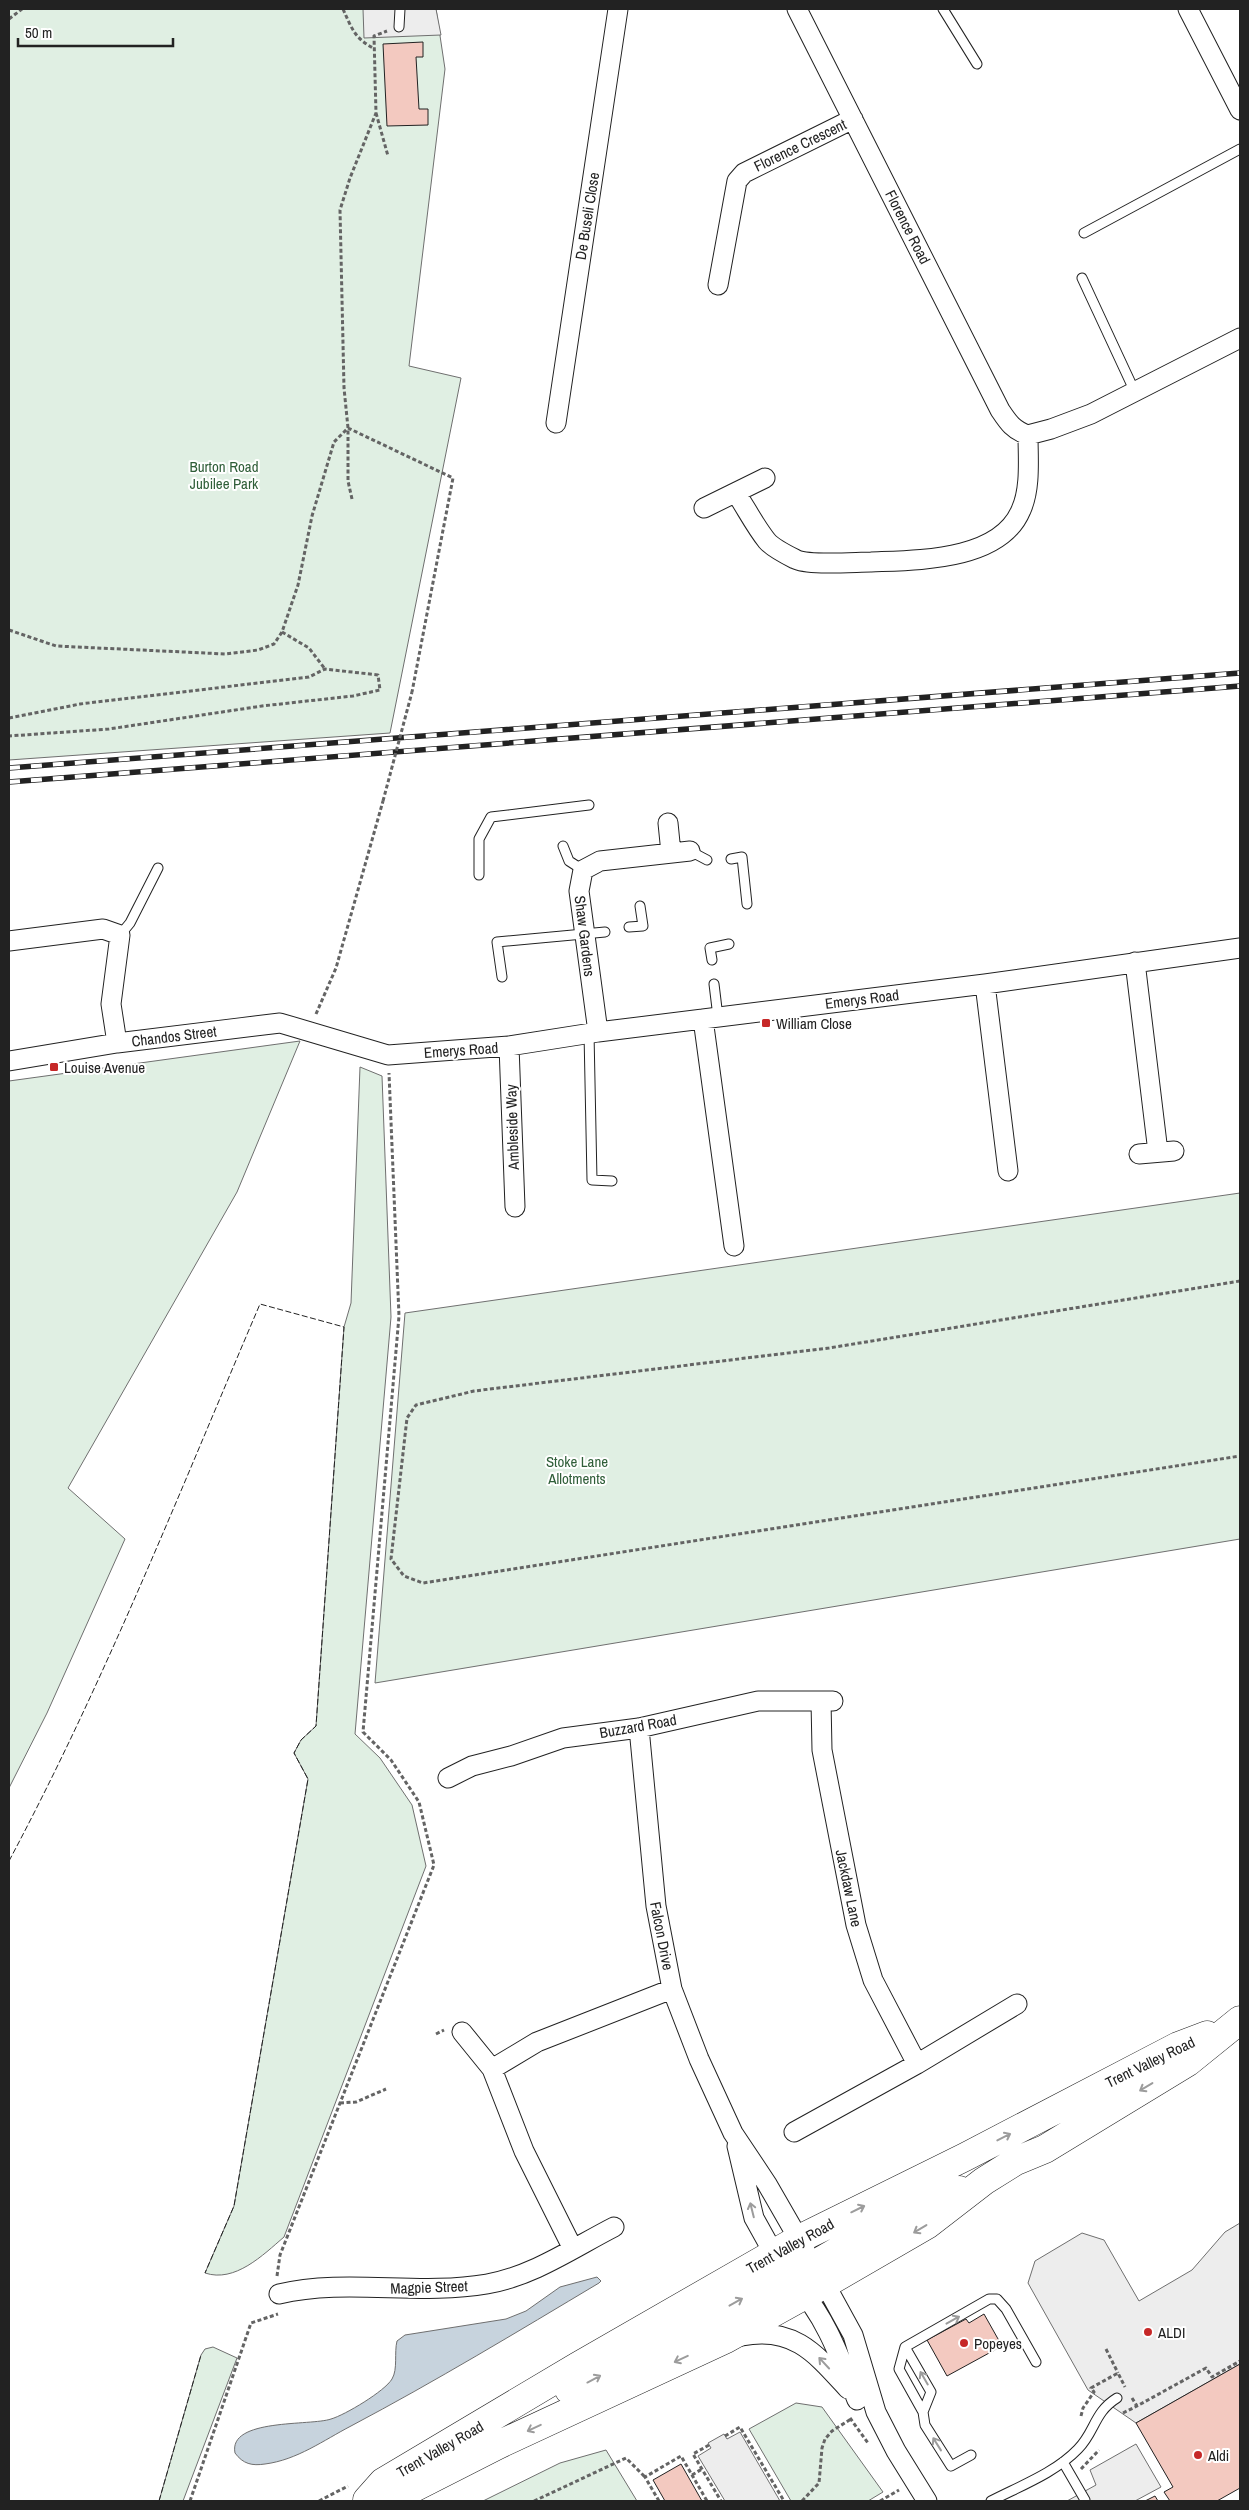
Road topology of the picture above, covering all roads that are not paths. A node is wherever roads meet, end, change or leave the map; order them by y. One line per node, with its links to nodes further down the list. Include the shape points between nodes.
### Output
1 (400, 9): 6 (lane)
2 (618, 9): 16 (street, De Buseli Close)
3 (797, 9): 9 (street, Florence Road)
4 (943, 9): 7 (lane)
5 (1188, 9): 8 (street)
6 (398, 27)
7 (977, 64)
8 (1240, 110)
9 (853, 119): 13 (street, Florence Crescent, via 758,164 737,181); 17 (street, Florence Road, via 1000,410 1010,425)
10 (1240, 149): 11 (lane)
11 (1084, 232)
12 (1082, 278): 15 (lane)
13 (718, 285)
14 (1240, 338): 15 (street)
15 (1134, 392): 17 (street, via 1091,414)
16 (556, 423)
17 (1028, 435): 19 (street, via 1021,510 1007,531 987,545 963,553 910,561 798,560 767,542)
18 (766, 478): 19 (street)
19 (736, 493): 20 (street)
20 (704, 508)
21 (589, 805): 29 (lane, via 557,813 491,817 479,839)
22 (668, 823): 24 (street)
23 (563, 846): 28 (lane, via 570,861)
24 (671, 853): 25 (street); 28 (street, via 600,862)
25 (699, 856)
26 (731, 859): 30 (lane, via 742,857)
27 (158, 868): 35 (lane, via 130,923)
28 (583, 870): 34 (street, Shaw Gardens, via 579,891)
29 (479, 875)
30 (746, 904)
31 (640, 906): 32 (lane, via 642,926)
32 (629, 927)
33 (605, 932): 34 (lane)
34 (584, 933): 41 (lane, via 497,942); 45 (street, Shaw Gardens)
35 (120, 935): 36 (street, via 103,929); 47 (street, via 111,1004)
36 (9, 940)
37 (729, 944): 39 (lane, via 710,948)
38 (1240, 948): 40 (street, Emerys Road)
39 (712, 960)
40 (1135, 962): 43 (street, Emerys Road); 50 (street, via 1166,1151)
41 (502, 977)
42 (714, 984): 44 (lane)
43 (985, 984): 44 (street, Emerys Road); 51 (street)
44 (711, 1018): 45 (street, Emerys Road); 54 (street)
45 (594, 1033): 48 (street, Emerys Road); 52 (lane, via 592,1180)
46 (338, 1039): 47 (street, Chandos Street, via 280,1023); 48 (street, Emerys Road, via 388,1055)
47 (117, 1043): 49 (street, Chandos Street)
48 (509, 1046): 53 (street, Ambleside Way)
49 (9, 1060)
50 (1138, 1154)
51 (1008, 1171)
52 (612, 1181)
53 (515, 1207)
54 (734, 1246)
55 (827, 1701): 56 (street, Buzzard Road, via 758,1701); 62 (street, Jackdaw Lane, via 822,1750 856,1925 873,1980)
56 (639, 1728): 57 (street, Buzzard Road, via 563,1738 472,1766); 58 (street, Falcon Drive, via 656,1906)
57 (448, 1778)
58 (672, 1989): 63 (street, via 537,2042); 65 (street, Falcon Drive, via 699,2059)
59 (1017, 2004): 62 (street)
60 (1237, 2022): 67 (main road, Trent Valley Road, one-way to 60, via 1178,2046); 70 (main road, Trent Valley Road, one-way to 70, via 1188,2062 1045,2149 984,2180 927,2225)
61 (453, 2031): 63 (street)
62 (917, 2064): 64 (street)
63 (492, 2069): 68 (street, via 524,2151)
64 (794, 2132)
65 (734, 2133): 67 (street, Falcon Drive); 69 (street, Falcon Drive, one-way to 65, via 754,2218)
66 (614, 2227): 68 (street, Magpie Street)
67 (799, 2239): 69 (main road, Trent Valley Road); 70 (street, Falcon Drive)
68 (573, 2249): 71 (street, Magpie Street, via 523,2274 479,2285 438,2289 322,2289)
69 (780, 2264): 70 (main road, via 794,2276); 82 (main road, Trent Valley Road, one-way to 69, via 383,2482 578,2366)
70 (815, 2282): 72 (main road, Trent Valley Road); 76 (street, via 839,2355); 77 (street, via 854,2334)
71 (279, 2294)
72 (726, 2339): 76 (street, one-way to 72, via 812,2351 782,2334 765,2333); 83 (main road, Trent Valley Road, one-way to 83, via 498,2445 392,2499)
73 (905, 2347): 74 (lane, one-way to 74, via 989,2299 996,2299 1006,2309); 78 (lane, via 899,2369); 78 (lane, one-way to 73, via 931,2392)
74 (1036, 2362)
75 (1117, 2398): 80 (lane, via 1100,2412 1083,2444)
76 (851, 2406): 77 (street)
77 (876, 2412): 84 (street)
78 (923, 2412): 79 (lane, one-way to 78, via 951,2466 925,2425)
79 (971, 2455)
80 (1063, 2462): 81 (lane); 85 (lane)
81 (1084, 2500)
82 (365, 2501)
83 (376, 2501)
84 (927, 2501)
85 (992, 2501)

